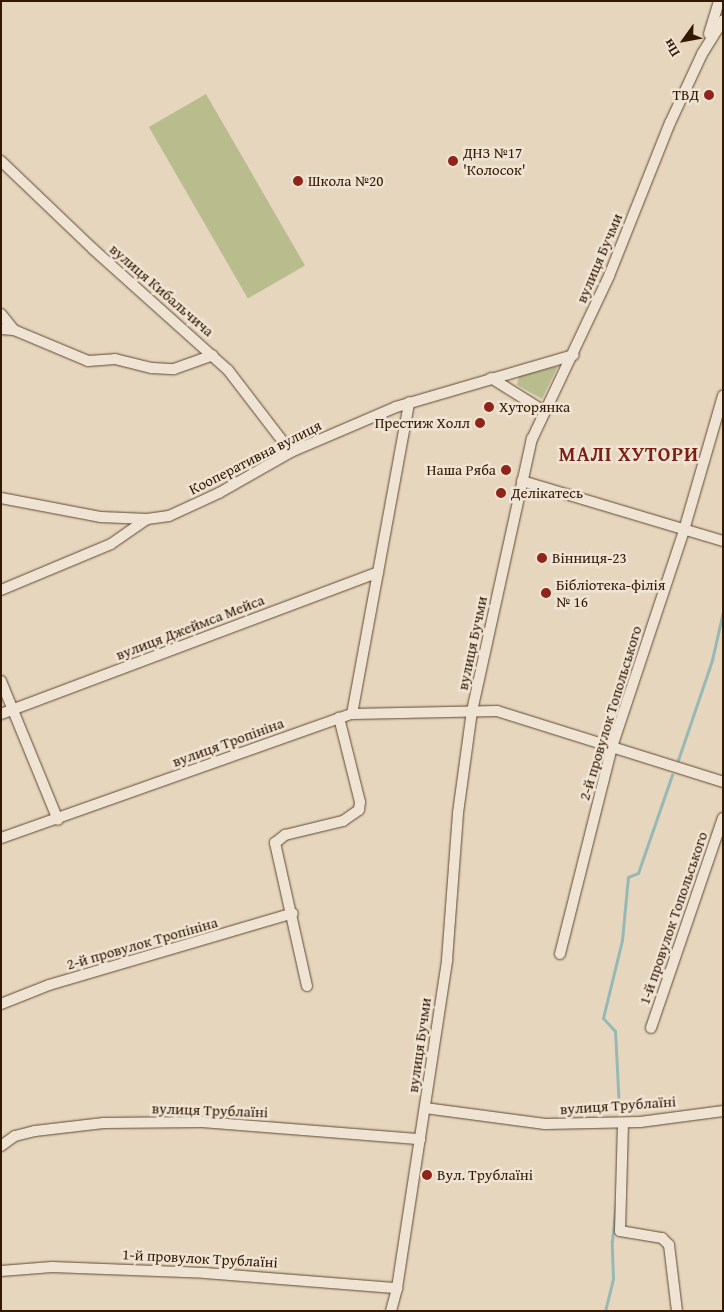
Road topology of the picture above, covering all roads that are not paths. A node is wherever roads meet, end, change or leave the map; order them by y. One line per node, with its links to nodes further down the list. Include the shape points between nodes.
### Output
1 (719, 1): 3 (street)
2 (723, 20): 3 (street, вулиця Бучми)
3 (702, 54): 9 (street, вулиця Бучми)
4 (1, 161): 8 (street, вулиця Кибальчича)
5 (1, 314): 7 (street)
6 (1, 329): 7 (street)
7 (14, 330): 8 (street, via 88,361 115,359 152,368 174,369)
8 (213, 355): 14 (street, вулиця Кибальчича)
9 (574, 355): 10 (street, Кооперативна вулиця); 13 (street, вулиця Бучми)
10 (491, 378): 12 (street, Кооперативна вулиця); 13 (street)
11 (723, 396): 18 (street, 2-й провулок Топольського)
12 (409, 402): 14 (street, Кооперативна вулиця); 20 (street)
13 (544, 411): 15 (street, вулиця Бучми, via 532,439)
14 (291, 452): 17 (street, Кооперативна вулиця, via 185,510)
15 (522, 481): 18 (street); 24 (street, вулиця Бучми)
16 (1, 498): 17 (street, Кооперативна вулиця, via 86,515)
17 (147, 519): 21 (street, via 105,547)
18 (684, 530): 19 (street); 28 (street, 2-й провулок Топольського)
19 (723, 542)
20 (378, 572): 23 (street, вулиця Джеймса Мейса); 26 (street)
21 (1, 590)
22 (1, 681): 23 (street)
23 (13, 710): 25 (street, вулиця Джеймса Мейса); 31 (street)
24 (472, 711): 26 (street, вулиця Тропініна); 28 (street, вулиця Тропініна, via 497,711); 38 (street, вулиця Бучми, via 458,813 447,960)
25 (1, 714)
26 (352, 714): 27 (street, вулиця Тропініна)
27 (339, 718): 31 (street, вулиця Тропініна); 33 (street, via 360,802 358,810 344,821 285,835 275,843)
28 (612, 747): 29 (street, вулиця Тропініна); 34 (street, 2-й провулок Топольського)
29 (723, 782)
30 (723, 818): 37 (street, 1-й провулок Топольського)
31 (58, 820): 32 (street, вулиця Тропініна)
32 (1, 838)
33 (293, 913): 35 (street); 36 (street, 2-й провулок Тропініна, via 49,986)
34 (560, 954)
35 (307, 986)
36 (1, 1004)
37 (651, 1028)
38 (425, 1108): 40 (street, вулиця Трублаїні, via 545,1124); 41 (street, вулиця Бучми)
39 (723, 1111): 40 (street, вулиця Трублаїні)
40 (623, 1122): 46 (street, via 620,1231 662,1238 669,1245)
41 (420, 1139): 42 (street, вулиця Трублаїні, via 202,1122 104,1123 35,1131 15,1136); 44 (street, вулиця Бучми)
42 (1, 1146)
43 (1, 1270): 44 (street, 1-й провулок Трублаїні, via 52,1267 205,1273)
44 (397, 1288): 45 (street, вулиця Бучми)
45 (391, 1311)
46 (677, 1311)

